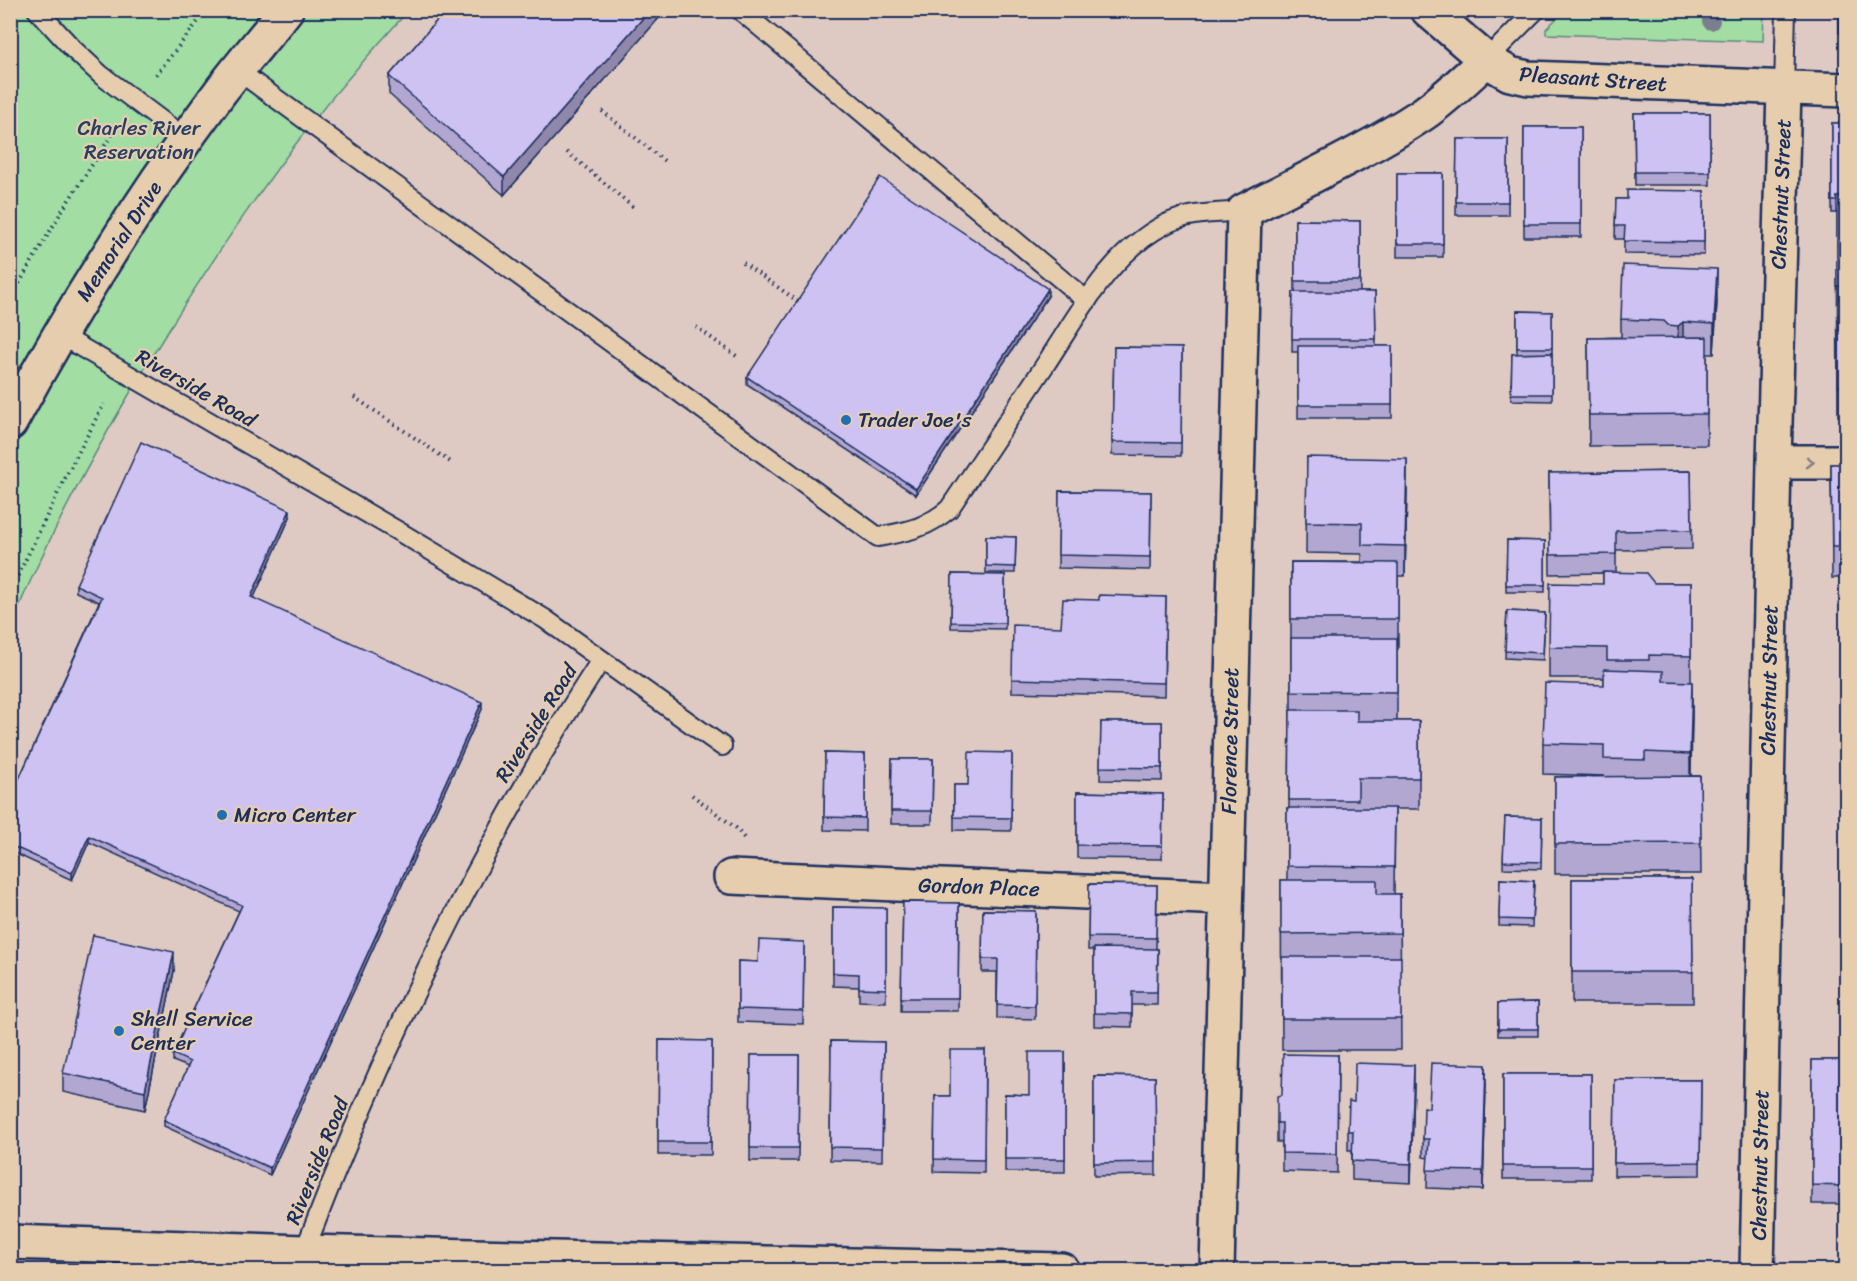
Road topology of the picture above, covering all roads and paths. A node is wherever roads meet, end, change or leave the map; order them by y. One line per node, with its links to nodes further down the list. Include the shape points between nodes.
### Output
1 (37, 10): 12 (lane, via 87,63)
2 (207, 10): 12 (path)
3 (286, 10): 9 (main road, Memorial Drive)
4 (740, 10): 21 (lane)
5 (1428, 10): 8 (main road, Pleasant Street)
6 (1536, 10): 8 (lane)
7 (1786, 10): 10 (lane)
8 (1486, 60): 10 (main road, Pleasant Street, via 1510,74 1528,78); 18 (main road, via 1395,132)
9 (237, 70): 14 (main road, Memorial Drive); 21 (lane, via 878,537 934,522 949,509)
10 (1784, 89): 11 (main road, Pleasant Street); 29 (main road, Chestnut Street)
11 (1846, 90)
12 (135, 101): 14 (lane); 20 (path, via 69,200)
13 (602, 111): 16 (path)
14 (186, 139): 24 (main road, Memorial Drive)
15 (567, 152): 17 (path)
16 (667, 163)
17 (633, 207)
18 (1244, 211): 21 (lane, via 1198,214 1166,224 1136,242); 38 (main road, Florence Street)
19 (743, 263): 22 (path)
20 (10, 300)
21 (1088, 301)
22 (800, 302)
23 (696, 327): 25 (path)
24 (60, 335): 28 (main road, Memorial Drive); 33 (lane, Riverside Road, via 545,619)
25 (738, 357)
26 (354, 397): 31 (path)
27 (104, 404): 32 (path)
28 (10, 423)
29 (1774, 462): 30 (main road, one-way to 30); 44 (main road, Chestnut Street)
30 (1846, 462)
31 (452, 464)
32 (10, 592)
33 (601, 660): 34 (lane); 40 (lane, Riverside Road, via 508,813 458,909 370,1088)
34 (722, 746)
35 (692, 795): 36 (path)
36 (736, 828)
37 (731, 877): 38 (main road, Gordon Place)
38 (1226, 898): 43 (main road, Florence Street)
39 (10, 1242): 40 (main road)
40 (304, 1261): 41 (main road)
41 (790, 1267): 42 (main road)
42 (1062, 1270)
43 (1217, 1270)
44 (1757, 1270)

